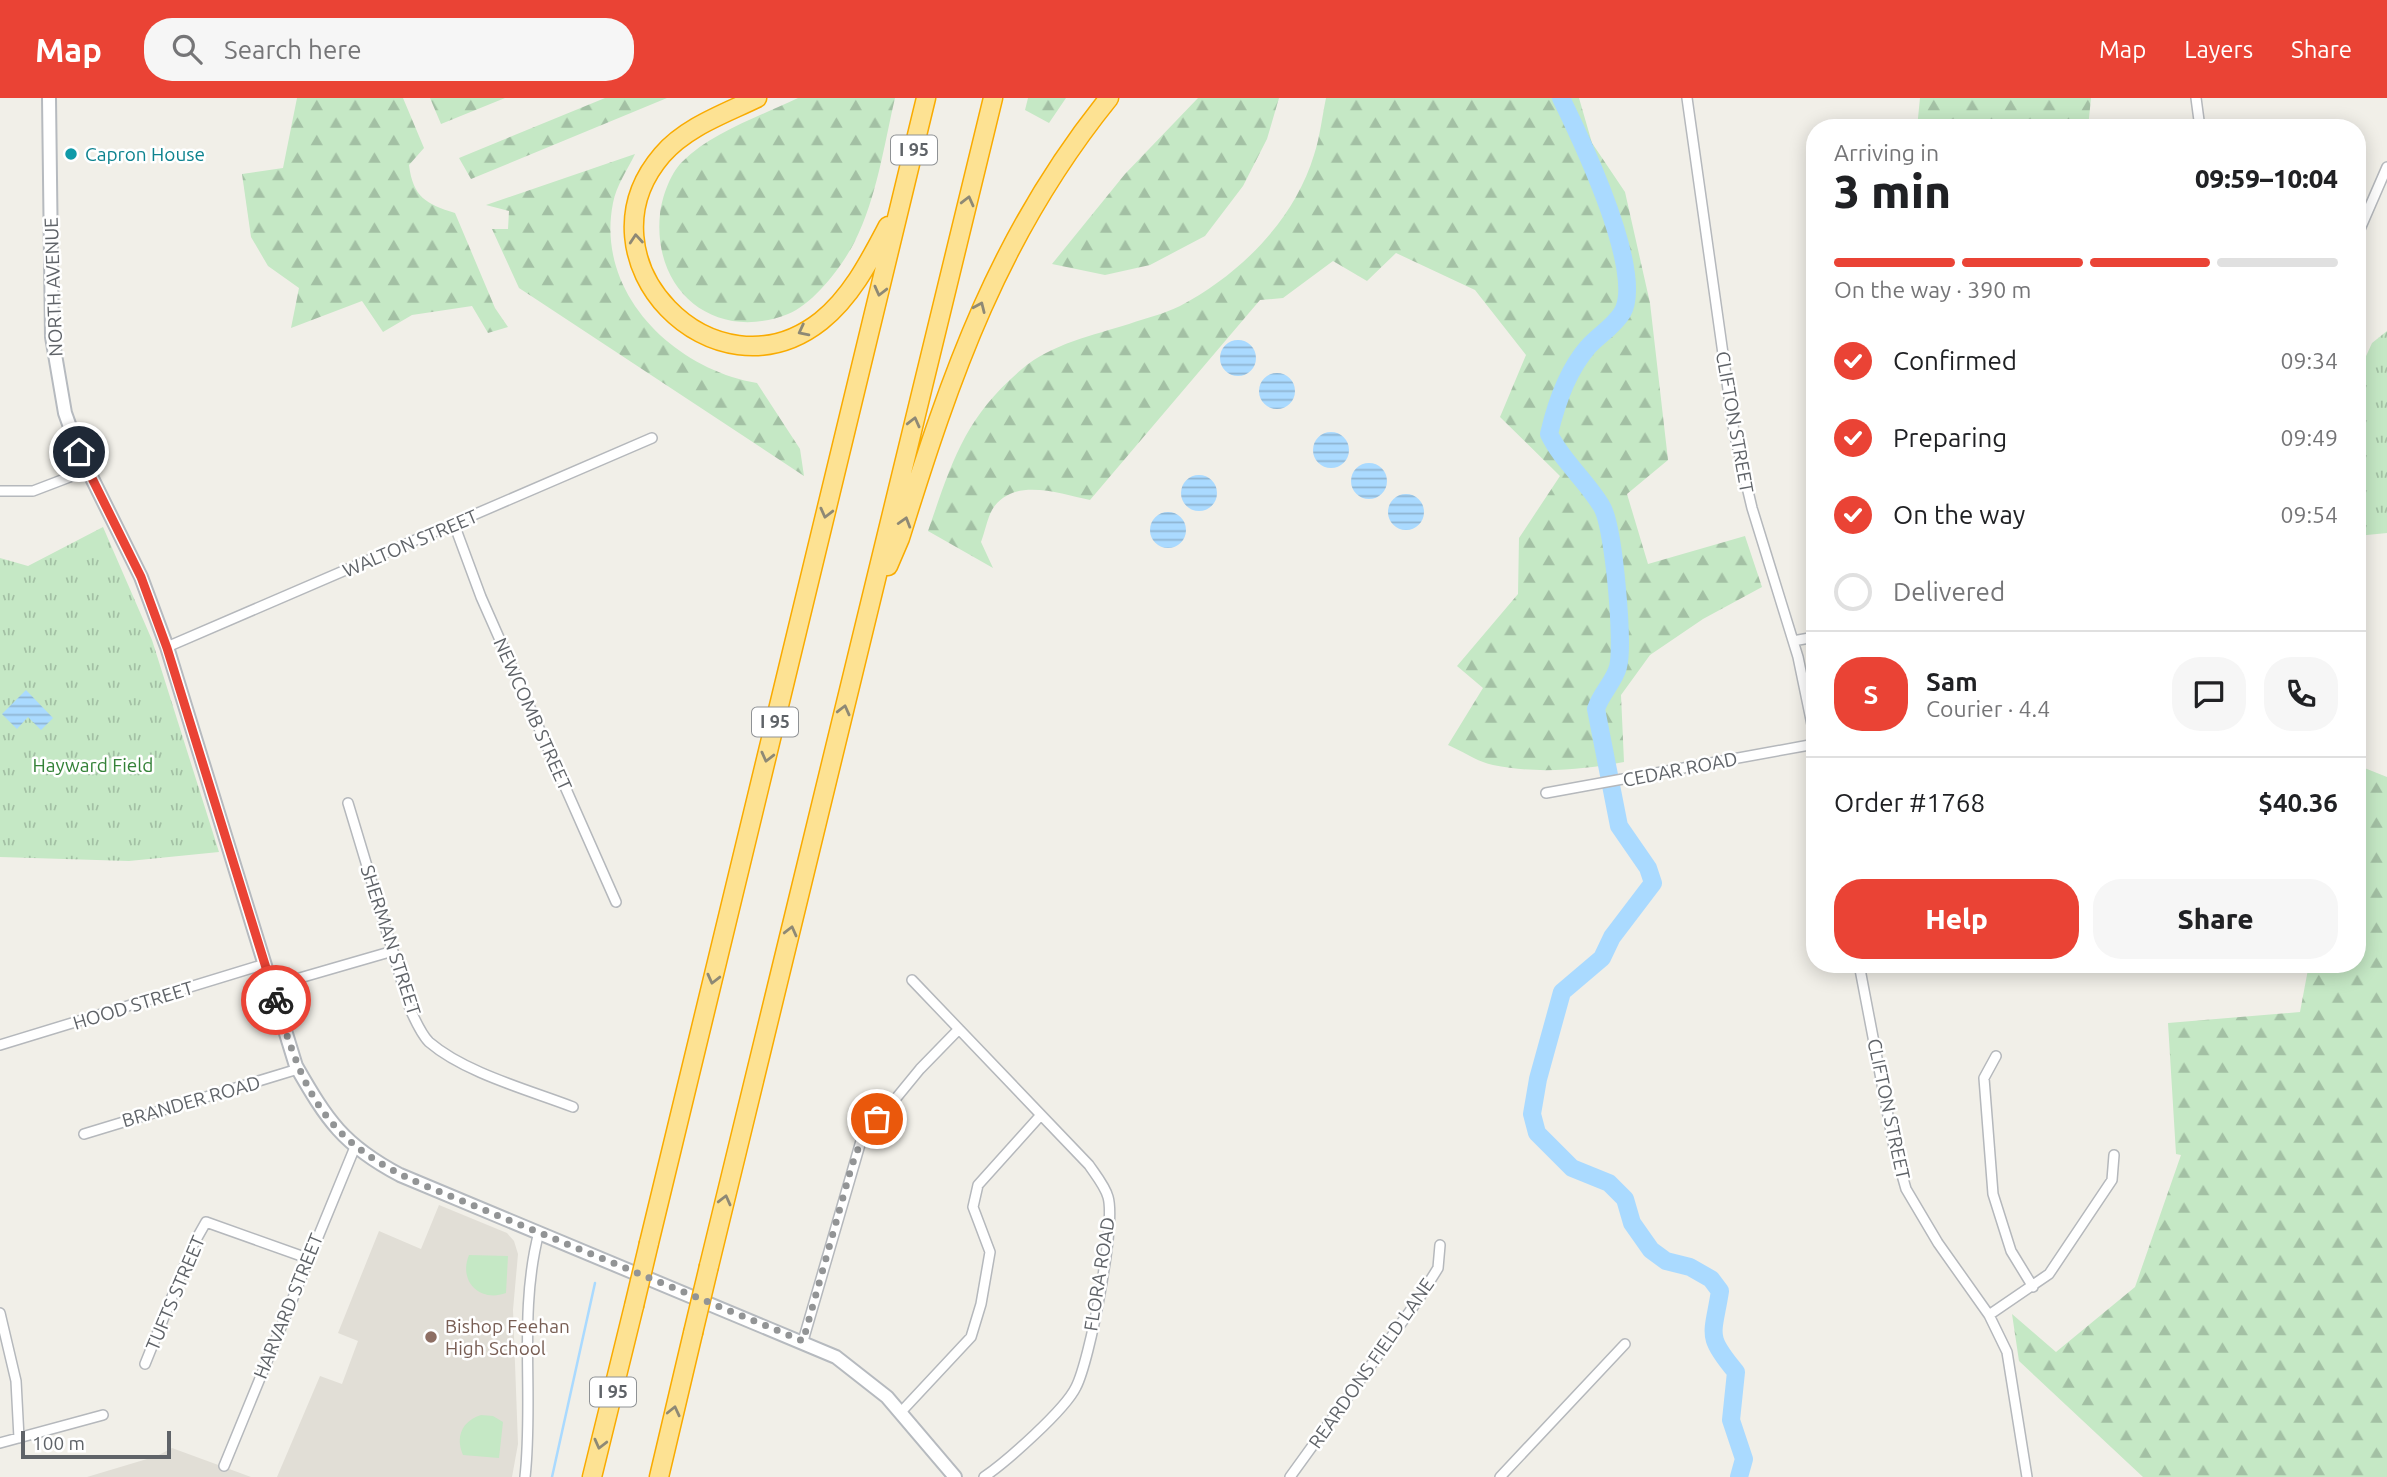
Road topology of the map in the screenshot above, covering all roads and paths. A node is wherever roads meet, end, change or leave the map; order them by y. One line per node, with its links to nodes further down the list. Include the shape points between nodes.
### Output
1 (49, 98): 13 (main road, NORTH AVENUE, via 52,337 65,413)
2 (757, 98): 10 (highway, one-way to 2, via 859,278 831,312 810,328 774,342 749,345 716,340 685,325 656,296 638,259 635,219 641,192 653,167 678,139)
3 (926, 98): 10 (highway, I 95)
4 (993, 98): 16 (highway, one-way to 4)
5 (1109, 98): 16 (highway, one-way to 5, via 900,538 953,376 990,286 1043,189)
6 (1687, 98): 18 (street, CLIFTON STREET, via 1734,432)
7 (2196, 98): 8 (street)
8 (2199, 119)
9 (2387, 167): 11 (street)
10 (901, 201): 54 (highway, I 95, one-way to 54, bridge)
11 (2366, 215)
12 (652, 438): 15 (street, WALTON STREET)
13 (88, 470): 14 (street, via 33,491); 19 (main road, NORTH AVENUE, via 141,577)
14 (0, 491)
15 (454, 524): 19 (street, WALTON STREET); 24 (street, NEWCOMB STREET, via 486,608)
16 (869, 607): 55 (highway, one-way to 16, bridge)
17 (1806, 639): 18 (street)
18 (1793, 641): 20 (street, CLIFTON STREET)
19 (167, 648): 26 (main road, NORTH AVENUE)
20 (1806, 698)
21 (1806, 746): 22 (street, CEDAR ROAD)
22 (1546, 793)
23 (348, 803): 25 (street, SHERMAN STREET)
24 (616, 902)
25 (393, 951): 29 (street); 34 (street, SHERMAN STREET, via 410,1009 427,1040 473,1067)
26 (265, 964): 29 (main road, NORTH AVENUE); 31 (street, HOOD STREET)
27 (1861, 973): 44 (street, CLIFTON STREET, via 1906,1189)
28 (912, 980): 30 (street, FLORA ROAD)
29 (272, 986): 33 (main road, NORTH AVENUE)
30 (959, 1029): 35 (street, FLORA ROAD); 45 (street, via 861,1141)
31 (0, 1045)
32 (1996, 1056): 42 (street, via 1984,1078 1993,1194 2011,1251)
33 (298, 1069): 36 (street, BRANDER ROAD); 37 (main road, NORTH AVENUE, via 313,1099)
34 (573, 1107)
35 (1040, 1116): 48 (street, via 978,1185 973,1207 990,1252 971,1337); 57 (street, FLORA ROAD, via 1089,1164 1108,1195 1107,1245 1076,1388 1001,1466)
36 (84, 1134)
37 (355, 1147): 39 (main road, NORTH AVENUE, via 400,1174); 41 (street, HARVARD STREET)
38 (2114, 1155): 42 (street, via 2112,1180 2049,1274)
39 (539, 1231): 45 (main road, NORTH AVENUE); 53 (street, via 527,1308 530,1417)
40 (1440, 1245): 58 (street, REARDONS FIELD LANE, via 1438,1268 1418,1300)
41 (307, 1258): 47 (street, TUFTS STREET, via 206,1222); 52 (street, HARVARD STREET)
42 (2033, 1287): 44 (street)
43 (0, 1313): 50 (street, via 16,1381)
44 (1989, 1315): 60 (street, CLIFTON STREET, via 2007,1352)
45 (803, 1341): 48 (main road, NORTH AVENUE, via 862,1375)
46 (1625, 1344): 59 (street)
47 (145, 1364)
48 (900, 1413): 56 (main road, NORTH AVENUE)
49 (103, 1415): 50 (street)
50 (19, 1438): 51 (street)
51 (0, 1443)
52 (224, 1465)
53 (525, 1477)
54 (592, 1477)
55 (659, 1477)
56 (955, 1477)
57 (984, 1477)
58 (1290, 1477)
59 (1500, 1477)
60 (2027, 1477)

